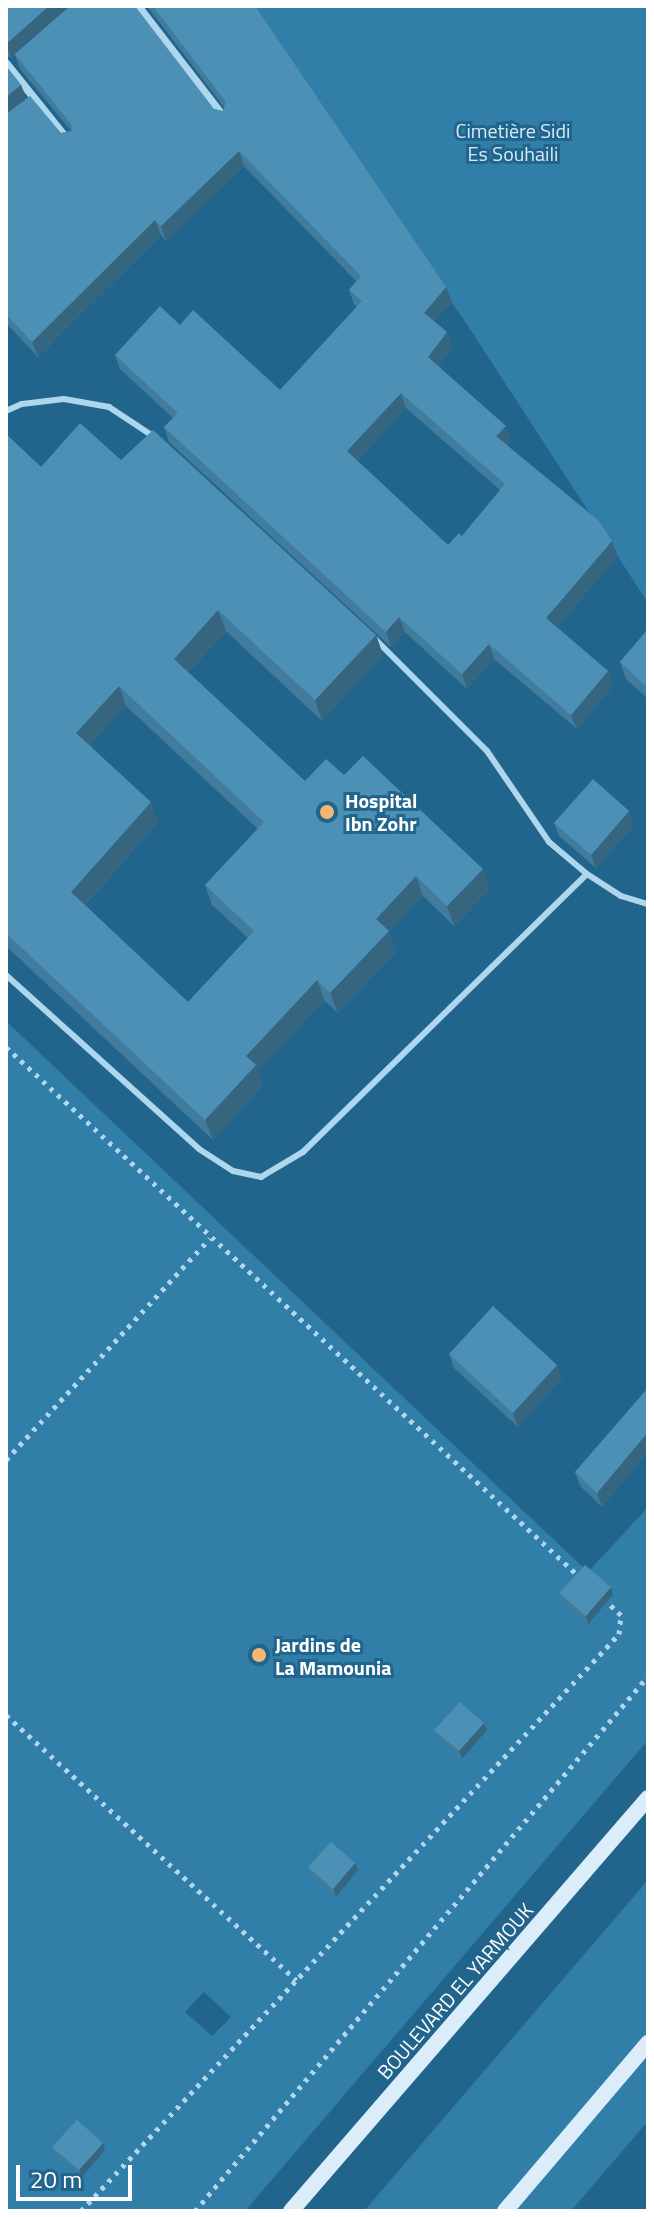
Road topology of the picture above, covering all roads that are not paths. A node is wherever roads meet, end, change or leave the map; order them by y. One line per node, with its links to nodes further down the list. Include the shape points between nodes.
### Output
1 (138, 6): 6 (street)
2 (22, 59): 3 (street)
3 (8, 66): 4 (street)
4 (35, 102): 5 (street); 7 (street)
5 (25, 109)
6 (225, 120)
7 (71, 143)
8 (6, 411): 9 (lane, via 64,399 109,407 142,425)
9 (165, 447)
10 (364, 627): 11 (lane, via 487,751 549,842)
11 (587, 874): 12 (lane, via 621,896); 13 (lane, via 303,1152 261,1177 233,1171 199,1149)
12 (648, 904)
13 (6, 975)
14 (648, 1798): 16 (main road, BOULEVARD EL YARMOUK)
15 (648, 2043): 17 (main road)
16 (291, 2211)
17 (505, 2211)

